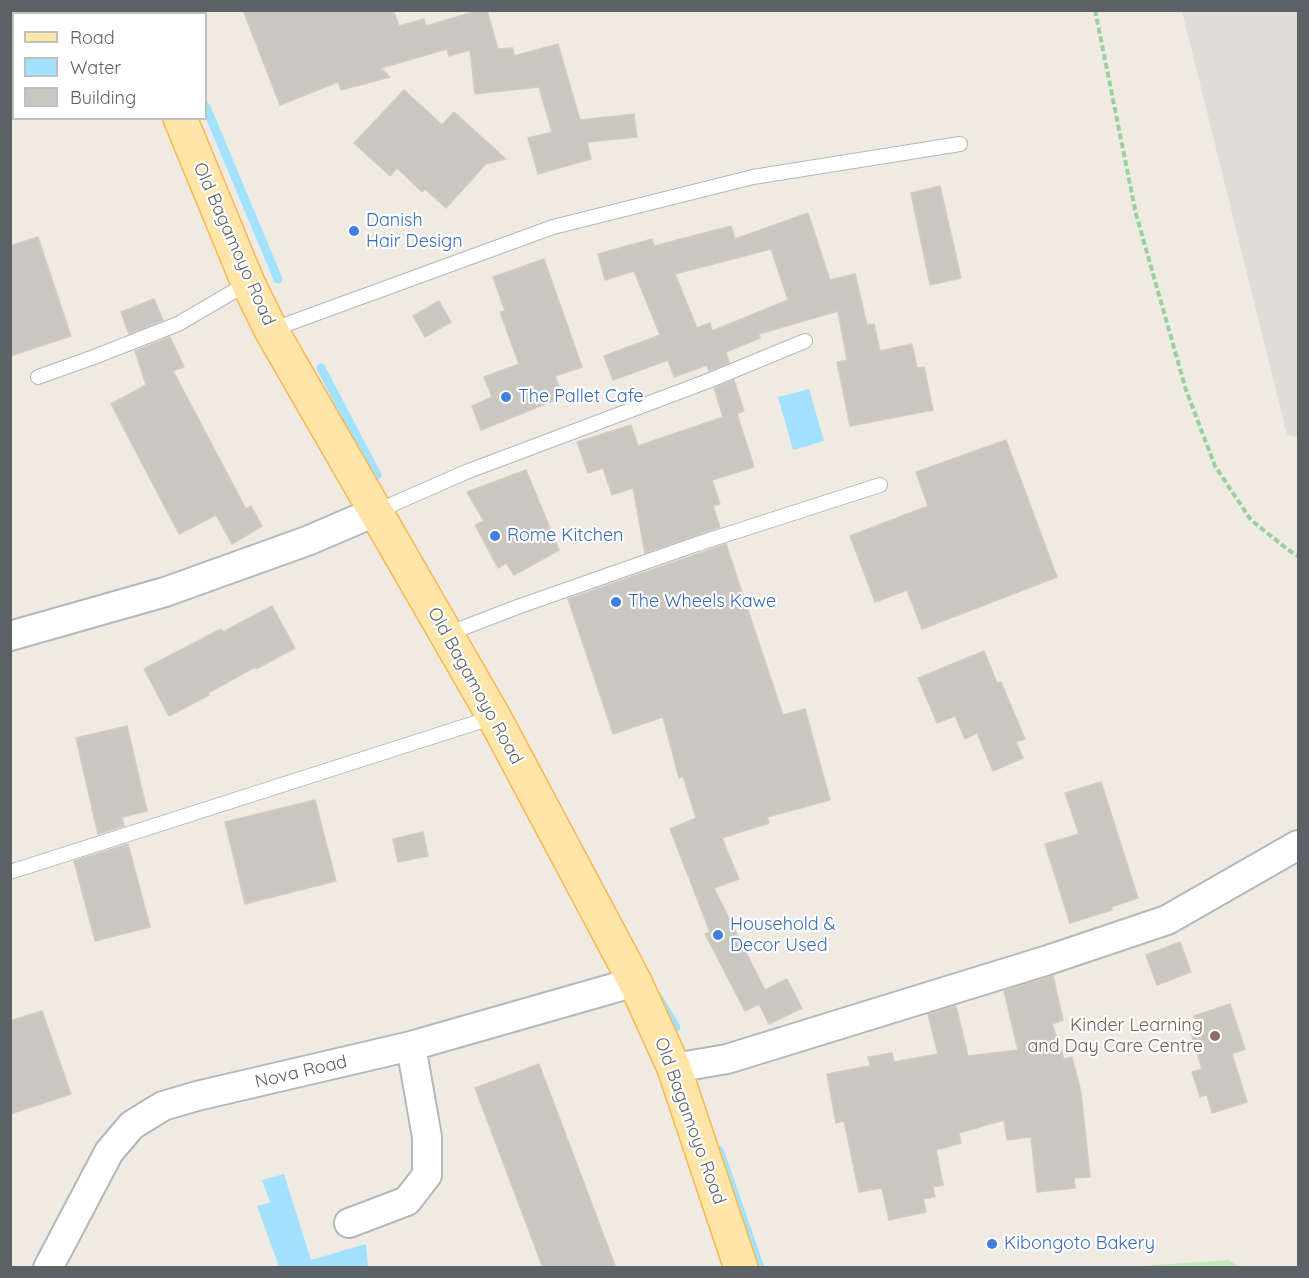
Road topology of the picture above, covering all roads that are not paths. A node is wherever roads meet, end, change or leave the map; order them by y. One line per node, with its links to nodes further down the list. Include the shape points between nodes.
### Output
1 (181, 120): 3 (main road, Old Bagamoyo Road)
2 (960, 144): 4 (lane, via 753,177 553,226)
3 (248, 283): 4 (main road, Old Bagamoyo Road); 6 (lane, via 178,324)
4 (272, 330): 8 (main road, Old Bagamoyo Road)
5 (805, 341): 8 (lane, via 466,472)
6 (38, 377)
7 (880, 485): 9 (lane, via 697,544)
8 (375, 512): 9 (main road, Old Bagamoyo Road); 10 (street, via 165,592)
9 (447, 634): 11 (main road, Old Bagamoyo Road)
10 (10, 636)
11 (494, 717): 13 (lane); 14 (main road, Old Bagamoyo Road)
12 (1299, 845): 16 (street, via 1167,920 727,1059)
13 (10, 872)
14 (635, 982): 15 (street, Nova Road); 16 (main road, Old Bagamoyo Road)
15 (411, 1046): 17 (street, via 427,1137 427,1175 407,1201); 18 (street, Nova Road, via 163,1106 132,1125 109,1152)
16 (674, 1068): 19 (main road, Old Bagamoyo Road)
17 (349, 1223)
18 (48, 1268)
19 (741, 1268)

